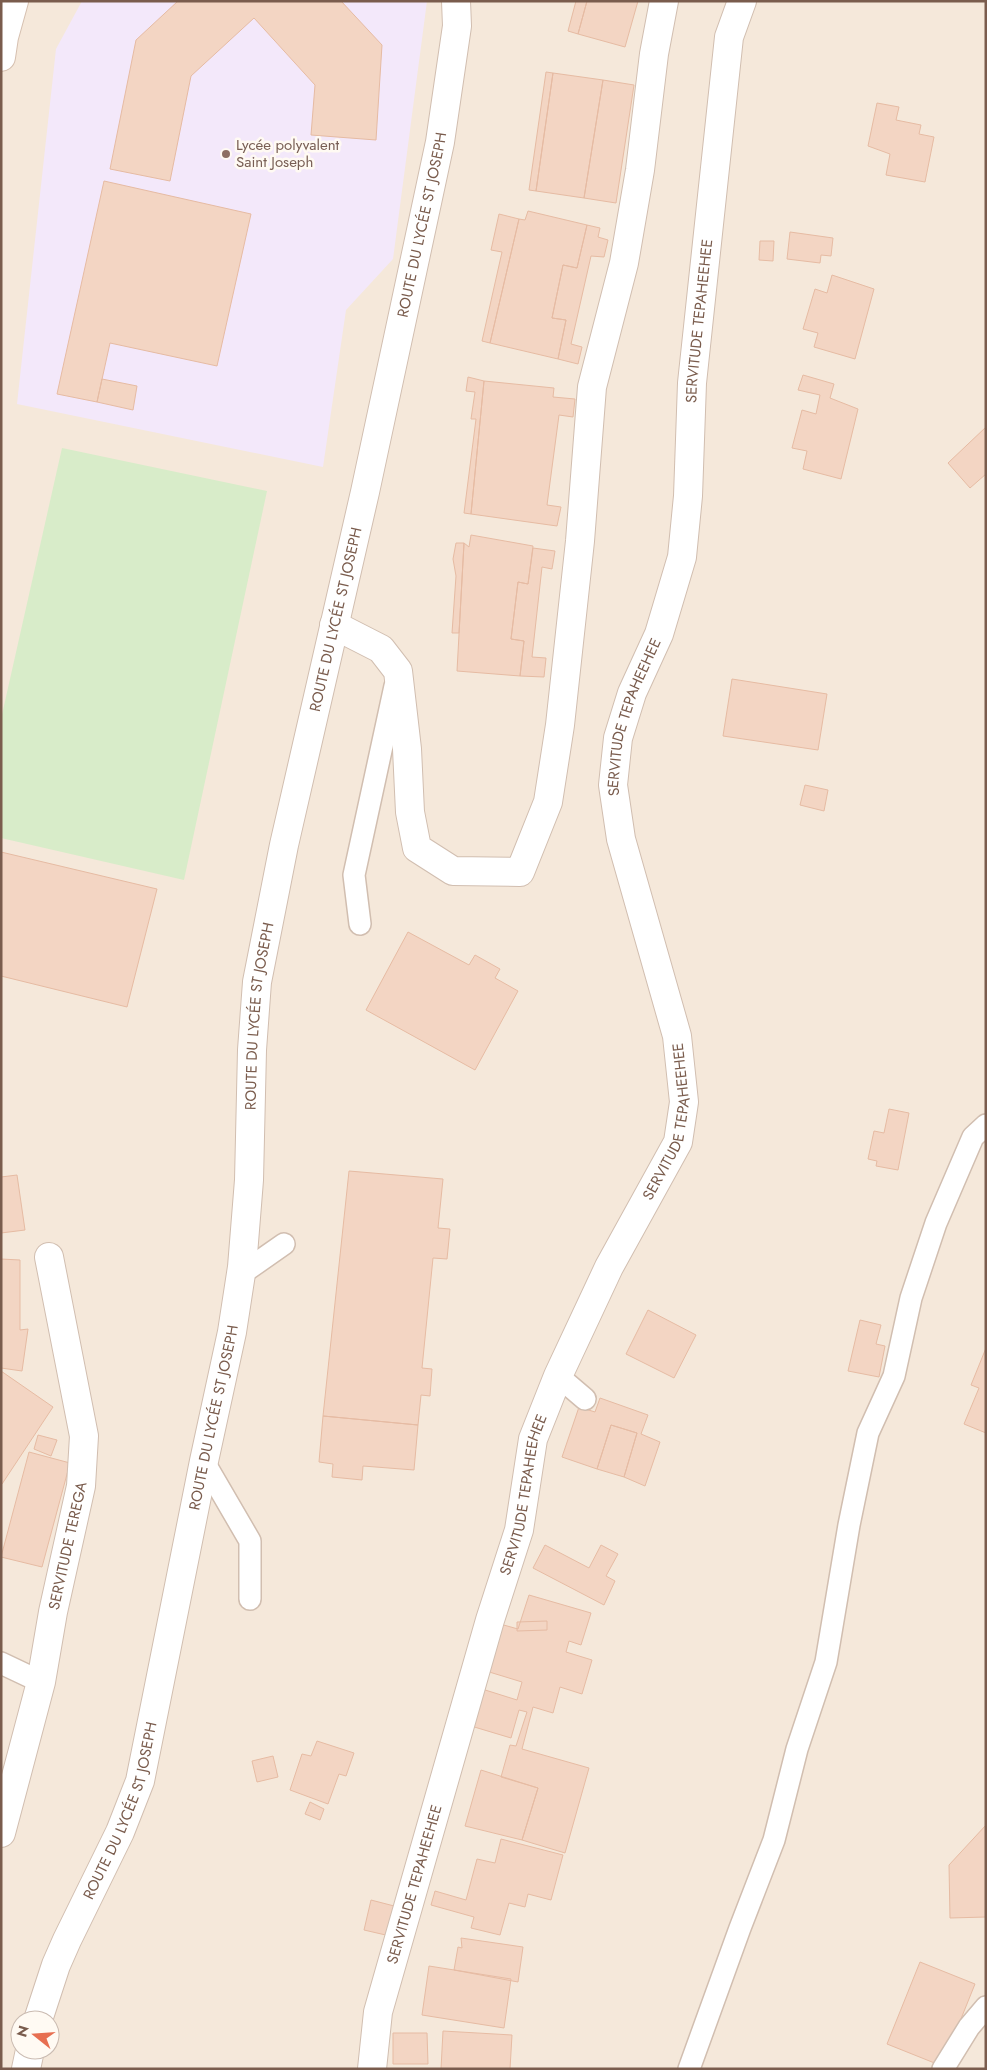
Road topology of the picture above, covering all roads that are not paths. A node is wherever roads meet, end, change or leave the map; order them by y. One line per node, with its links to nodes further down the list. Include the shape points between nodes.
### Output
1 (14, 1): 5 (street)
2 (456, 1): 6 (street, ROUTE DU LYCÉE ST JOSEPH, via 457,26 440,142)
3 (664, 1): 7 (street, via 624,263 592,387 580,541 560,725 548,802 520,872 453,871 417,848 410,812 408,749)
4 (742, 1): 13 (street, SERVITUDE TEPAHEEHEE, via 729,37 692,383 682,558 659,634 632,693 620,729 613,785 621,839 677,1036 684,1102 678,1142 608,1267)
5 (1, 57)
6 (334, 625): 7 (street, via 382,649); 12 (street, ROUTE DU LYCÉE ST JOSEPH, via 257,982 249,1180)
7 (398, 671): 8 (lane, via 354,875)
8 (360, 924)
9 (986, 1125): 23 (lane, via 973,1137 936,1223 911,1298 894,1376 868,1433 826,1662 797,1748 774,1840)
10 (284, 1244): 12 (lane)
11 (49, 1257): 18 (street, SERVITUDE TEREGA, via 84,1436 82,1486)
12 (241, 1274): 15 (street, ROUTE DU LYCÉE ST JOSEPH)
13 (558, 1376): 14 (lane); 22 (street, SERVITUDE TEPAHEEHEE, via 533,1439 519,1530 490,1620 378,2012)
14 (585, 1399)
15 (204, 1462): 16 (lane, via 250,1541); 21 (street, ROUTE DU LYCÉE ST JOSEPH, via 140,1781 120,1832 63,1948)
16 (250, 1598)
17 (1, 1663): 18 (lane)
18 (40, 1682): 19 (street, SERVITUDE TEREGA)
19 (1, 1833)
20 (986, 2007): 24 (lane, via 968,2027)
21 (41, 2010)
22 (372, 2069)
23 (689, 2069)
24 (943, 2069)

